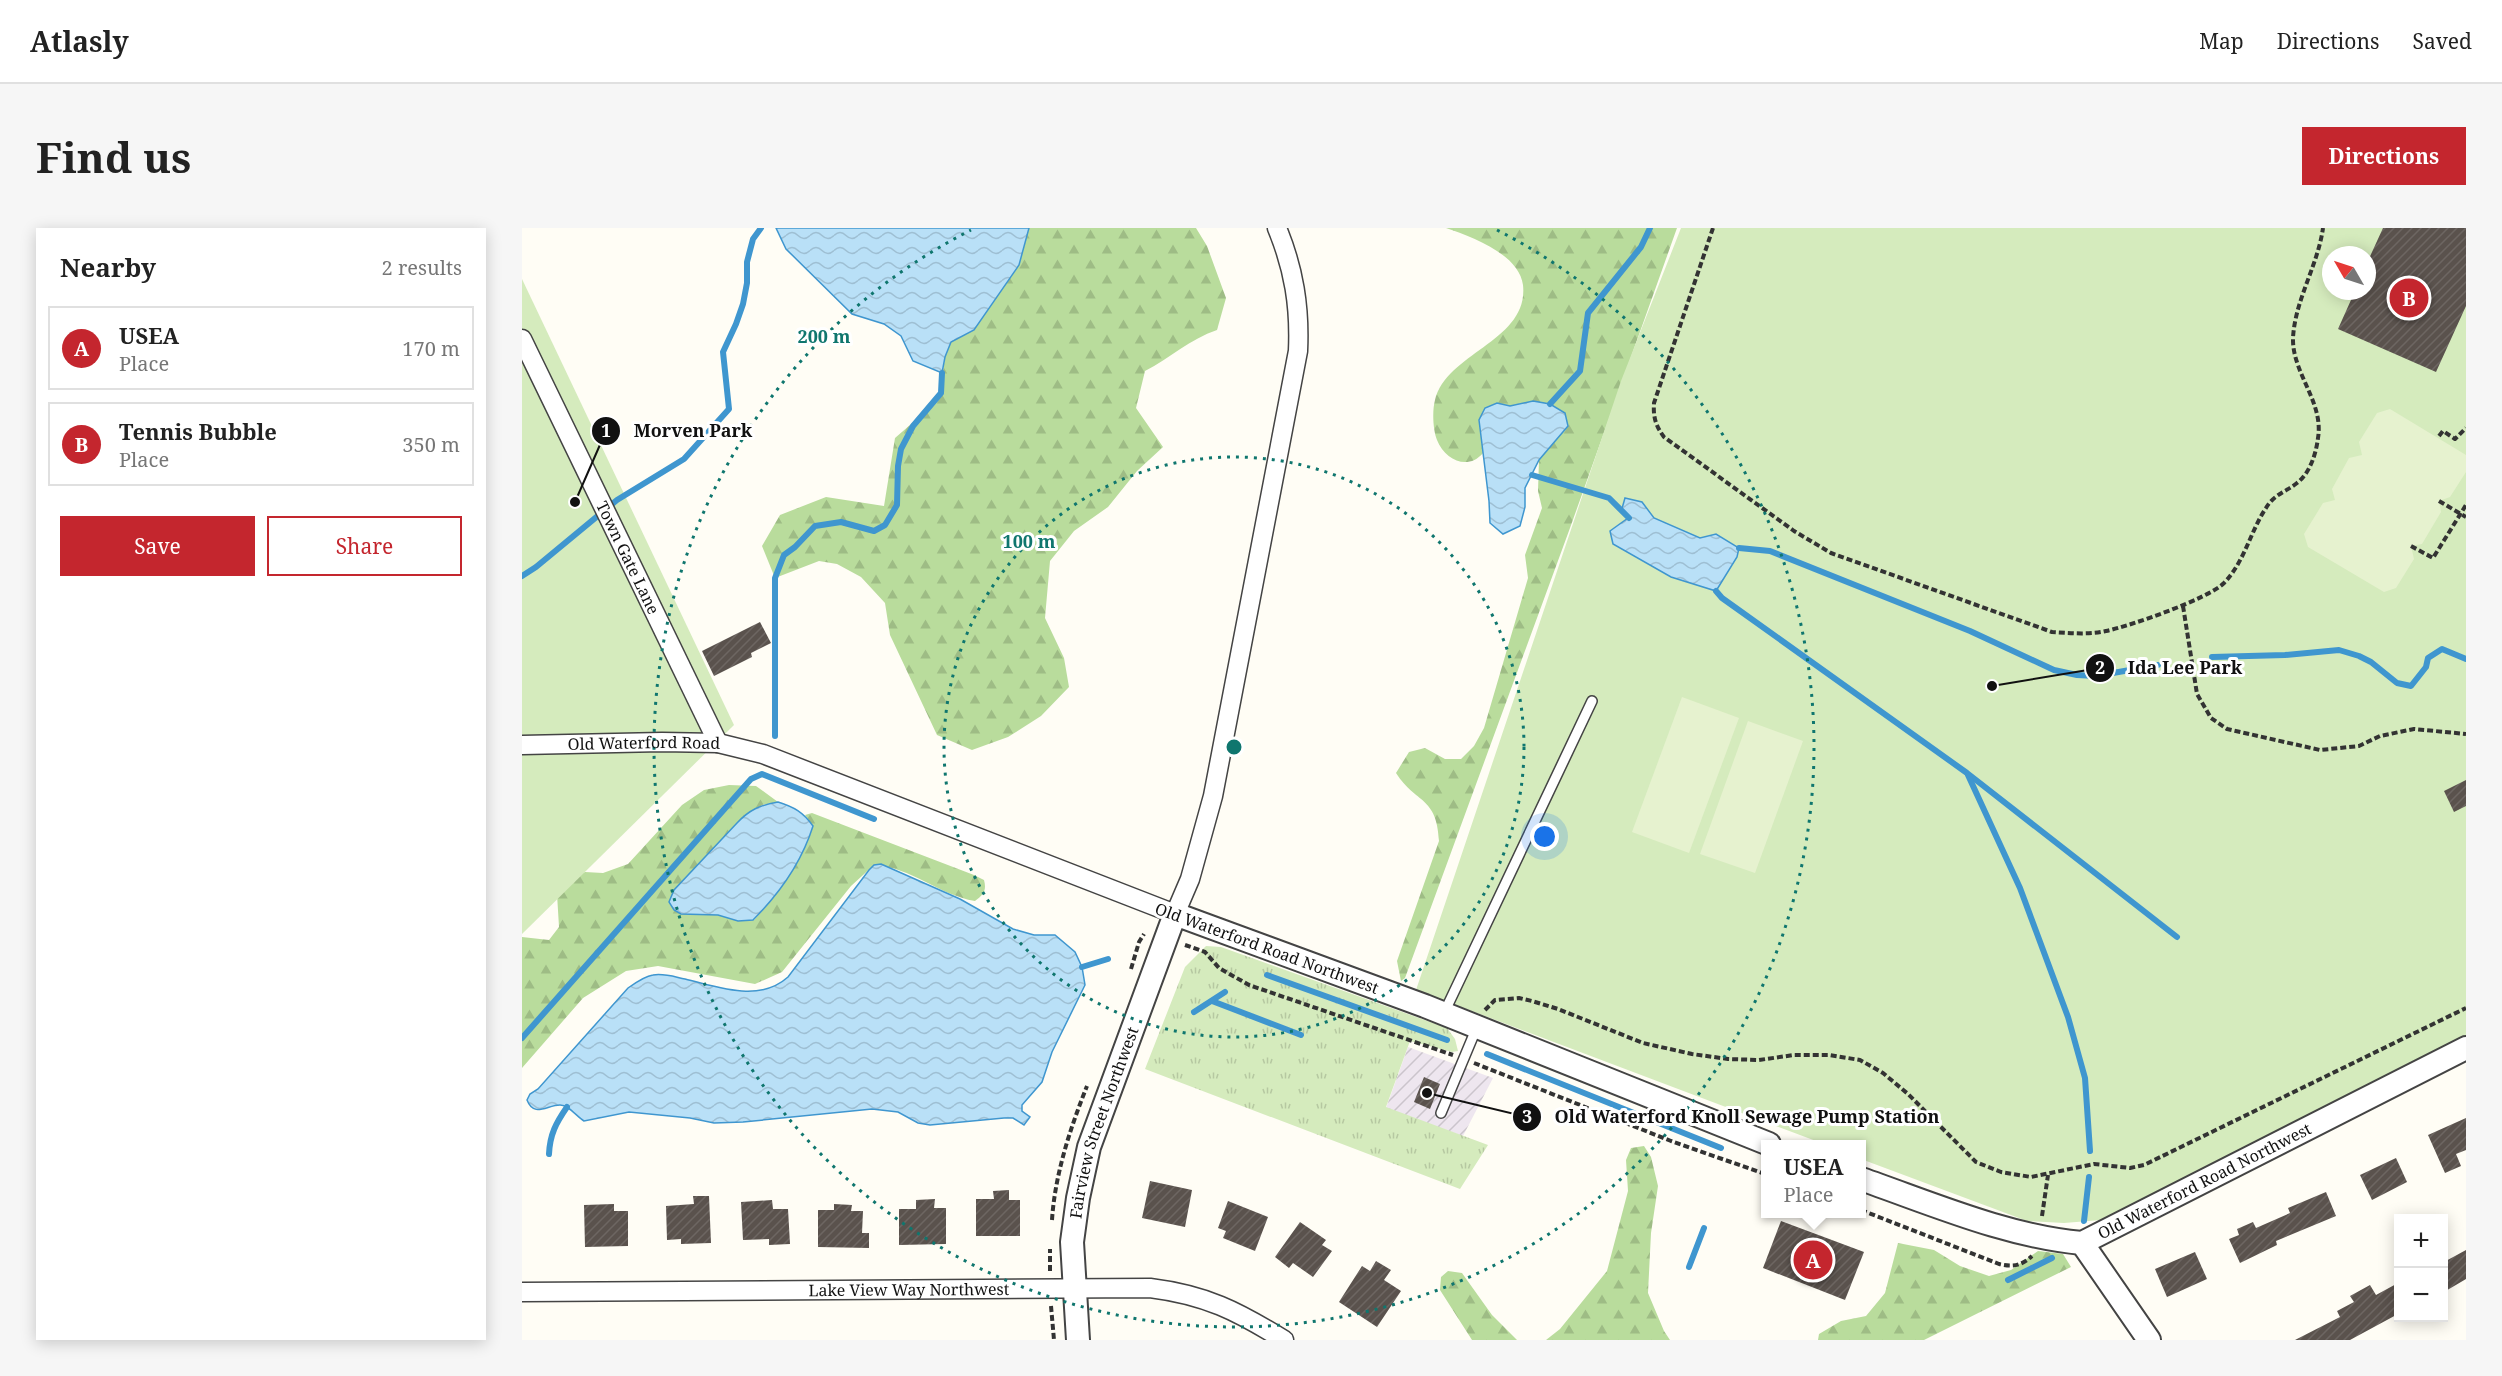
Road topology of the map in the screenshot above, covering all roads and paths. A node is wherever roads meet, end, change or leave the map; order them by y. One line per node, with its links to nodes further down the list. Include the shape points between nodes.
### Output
1 (1277, 228): 18 (street, via 1290,259 1297,293 1298,351 1213,795)
2 (1713, 228): 12 (path, via 1654,403 1656,427 1664,437 1794,531 1831,553 2052,632 2106,631)
3 (2324, 228): 12 (path, via 2293,338 2295,360 2317,415 2319,436 2308,472 2266,507 2240,563 2222,585)
4 (522, 339): 15 (street, Town Gate Lane)
5 (2466, 428): 6 (path, via 2455,439 2443,431)
6 (2439, 436)
7 (2439, 501): 9 (path)
8 (2466, 505): 9 (path)
9 (2460, 514): 10 (path); 11 (path, via 2433,558)
10 (2466, 517)
11 (2411, 546)
12 (2183, 606): 14 (path, via 2197,694 2211,718 2227,729 2319,750 2359,746 2380,736 2414,729)
13 (1592, 701): 22 (lane)
14 (2466, 734)
15 (718, 743): 16 (street, Old Waterford Road); 17 (street, Old Waterford Road)
16 (522, 745)
17 (763, 754): 18 (street, Old Waterford Road Northwest)
18 (1176, 914): 19 (street, Fairview Street Northwest); 22 (street, Old Waterford Road Northwest)
19 (1166, 937): 20 (path, via 1147,930); 25 (path, via 1205,952 1220,968 1249,985); 35 (street, Fairview Street Northwest, via 1089,1147 1072,1242)
20 (1128, 976)
21 (2466, 1008): 23 (path, via 2144,1166 2094,1164 2031,1177 2001,1172 1976,1162 1908,1094 1860,1060 1829,1055 1759,1060 1692,1054 1643,1043 1558,1008 1519,998 1495,1000 1485,1009)
22 (1443, 1014): 23 (street, Old Waterford Road Northwest)
23 (1477, 1027): 25 (lane); 28 (street, Old Waterford Road Northwest)
24 (2466, 1048): 32 (street, Old Waterford Road Northwest)
25 (1463, 1059): 27 (lane); 29 (path)
26 (1091, 1077): 31 (path, via 1067,1142 1053,1200)
27 (1441, 1113)
28 (1761, 1141)
29 (1761, 1173)
30 (1866, 1181): 32 (street, Old Waterford Road Northwest, via 1989,1223 2038,1237)
31 (1052, 1223)
32 (2082, 1243): 40 (street)
33 (1050, 1245): 34 (path)
34 (1050, 1288): 35 (street, Lake View Way Northwest); 36 (street, Lake View Way Northwest); 37 (path)
35 (1073, 1288): 38 (street, Fairview Street Northwest); 39 (street, Lake View Way Northwest, via 1180,1292 1243,1314)
36 (522, 1292)
37 (1054, 1340)
38 (1078, 1340)
39 (1284, 1340)
40 (2149, 1340)

